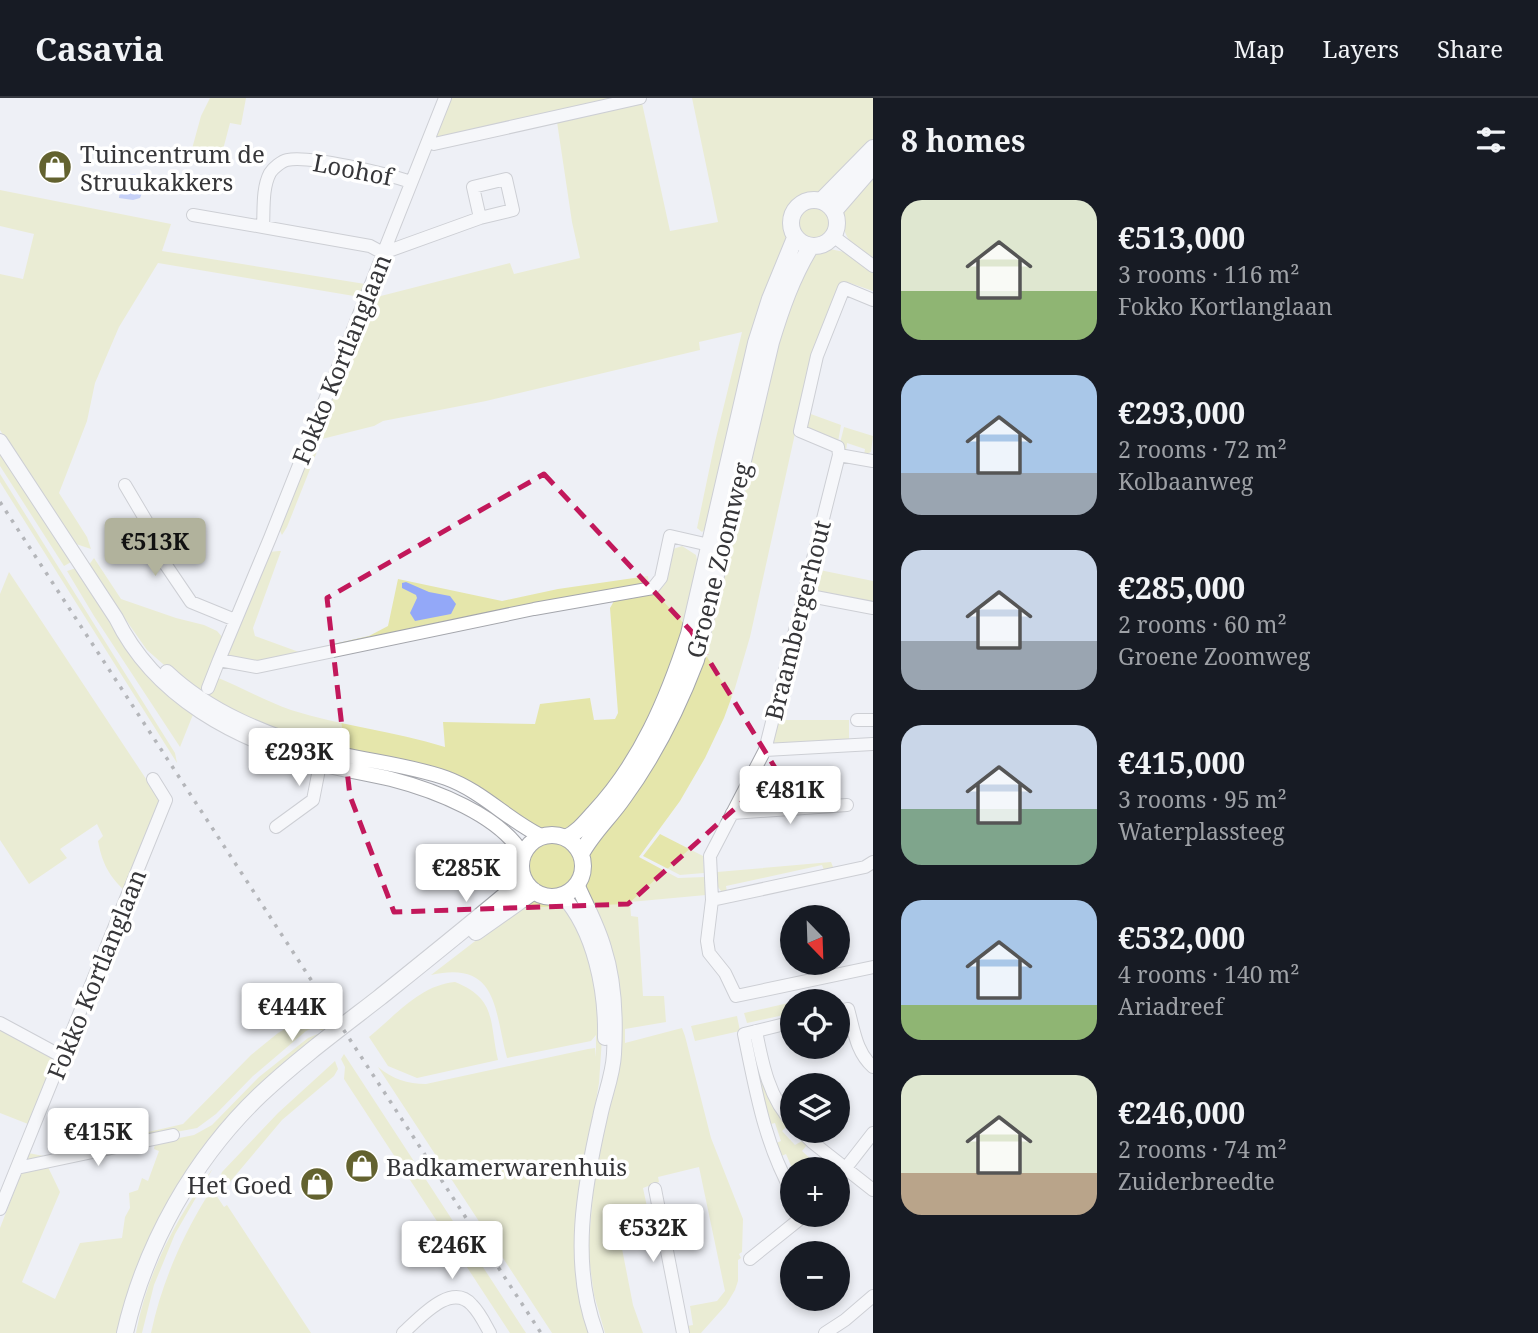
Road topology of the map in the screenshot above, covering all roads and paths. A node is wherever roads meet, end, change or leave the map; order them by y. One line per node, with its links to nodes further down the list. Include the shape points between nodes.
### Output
1 (445, 98): 3 (street, Fokko Kortlanglaan)
2 (640, 98): 3 (street, via 445,142)
3 (428, 141): 6 (street, Fokko Kortlanglaan)
4 (873, 148): 7 (main road)
5 (873, 166): 7 (main road)
6 (411, 182): 10 (street, Loohof, via 306,159 285,160 271,170); 14 (street, Fokko Kortlanglaan)
7 (828, 206): 11 (main road, via 837,219); 12 (main road, via 804,201 797,206 790,221)
8 (193, 215): 10 (street)
9 (480, 218): 14 (street)
10 (263, 227): 14 (street, via 370,246)
11 (833, 236): 13 (main road); 15 (street)
12 (795, 238): 13 (main road); 21 (main road, Groene Zoomweg, via 756,344)
13 (811, 246): 21 (main road, Groene Zoomweg, via 784,301 771,342)
14 (383, 253): 24 (street, Fokko Kortlanglaan)
15 (873, 266)
16 (873, 300): 18 (street, via 844,288 817,356 800,431 838,447)
17 (0, 441): 31 (street, via 141,658 197,711 257,743)
18 (839, 455): 19 (street); 22 (street, Braambergerhout)
19 (873, 461)
20 (125, 485): 24 (street, via 154,534 151,543 191,602)
21 (716, 546): 25 (street, via 670,536 661,578 653,587 257,667); 37 (main road, Groene Zoomweg, via 676,675 657,720 604,803); 38 (main road, Groene Zoomweg, via 696,660 680,703 648,762)
22 (805, 595): 23 (street); 30 (street, Braambergerhout)
23 (873, 608)
24 (235, 620): 25 (street, Fokko Kortlanglaan)
25 (219, 660): 26 (street, Fokko Kortlanglaan)
26 (208, 688)
27 (858, 720): 28 (street)
28 (873, 720)
29 (873, 744): 30 (street)
30 (765, 750): 34 (street, Braambergerhout)
31 (322, 757): 35 (street, via 313,800); 36 (street, via 400,764 449,779); 39 (street, via 465,807 491,822)
32 (153, 779): 51 (street, Fokko Kortlanglaan, via 166,800)
33 (847, 805): 34 (street)
34 (732, 813): 45 (street, Braambergerhout, via 710,856)
35 (276, 827)
36 (541, 836): 37 (main road); 39 (main road)
37 (566, 838): 38 (main road)
38 (581, 854): 42 (main road, via 582,875)
39 (523, 855): 41 (main road)
40 (873, 862): 45 (street)
41 (523, 876): 43 (main road); 69 (main road, via 282,1075 224,1133 172,1211 143,1273)
42 (577, 884): 44 (main road); 54 (street, via 604,947 613,994 614,1058)
43 (534, 891): 44 (main road, via 544,896); 70 (main road, via 326,1048 246,1119 199,1178 174,1221 152,1270)
44 (562, 895): 54 (street, via 587,937 603,999)
45 (712, 900): 46 (street, Braambergerhout, via 709,953 736,996)
46 (873, 967)
47 (850, 1017): 52 (street, via 856,1041)
48 (0, 1023): 51 (street)
49 (780, 1025): 50 (street)
50 (756, 1031): 53 (street, via 767,1078); 60 (street, via 744,1034 756,1098)
51 (63, 1057): 61 (street, Fokko Kortlanglaan)
52 (873, 1067)
53 (780, 1104)
54 (600, 1116): 73 (street, via 582,1231 584,1284)
55 (873, 1133): 59 (street)
56 (173, 1135): 61 (street)
57 (812, 1143): 58 (street)
58 (826, 1157)
59 (850, 1163)
60 (780, 1167)
61 (17, 1168): 65 (street, Fokko Kortlanglaan)
62 (850, 1178): 64 (street)
63 (656, 1189): 74 (street)
64 (873, 1190)
65 (0, 1209)
66 (790, 1227): 67 (street)
67 (750, 1259)
68 (873, 1296): 75 (street)
69 (125, 1333)
70 (134, 1333)
71 (403, 1333): 72 (street, via 442,1299 456,1297 471,1302)
72 (491, 1333)
73 (596, 1333)
74 (683, 1333)
75 (825, 1333)

